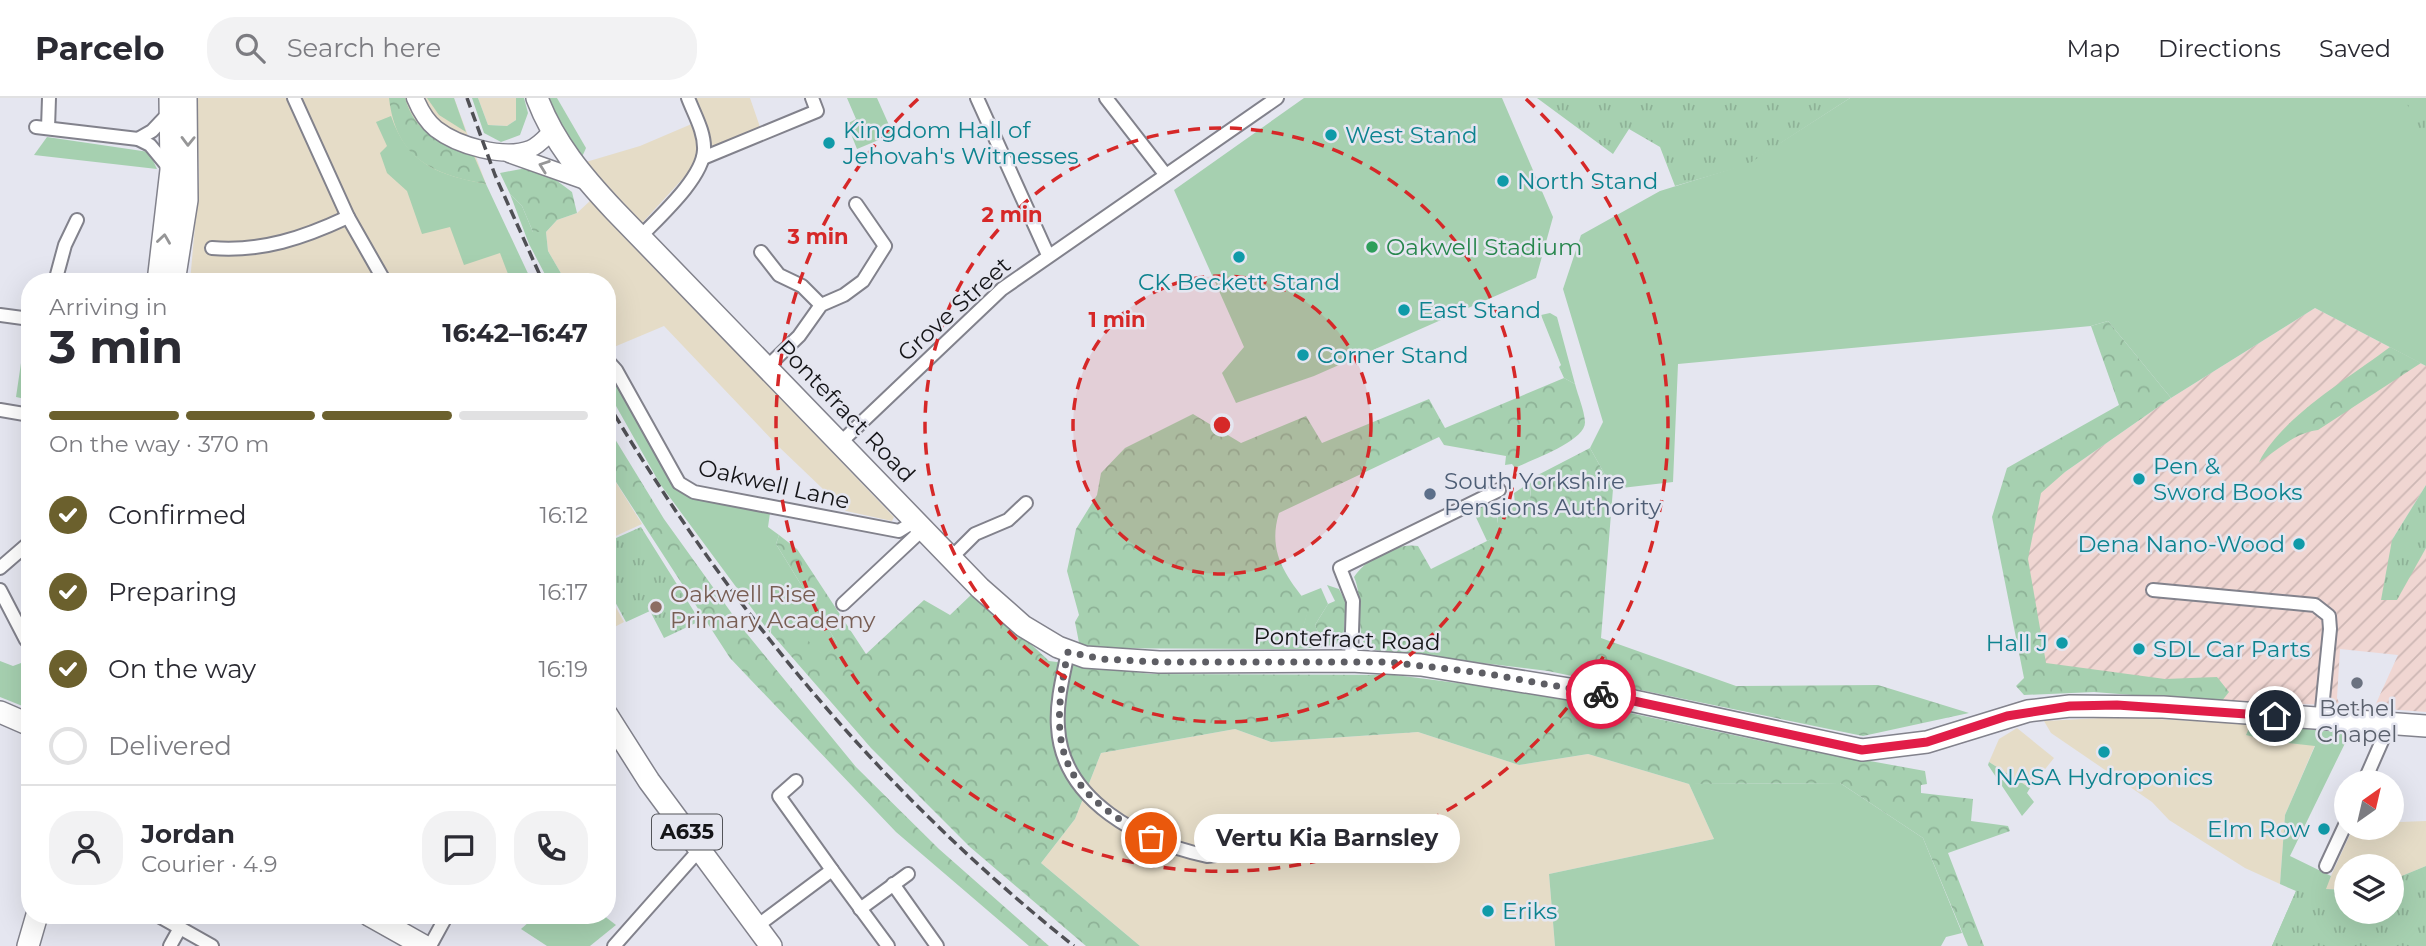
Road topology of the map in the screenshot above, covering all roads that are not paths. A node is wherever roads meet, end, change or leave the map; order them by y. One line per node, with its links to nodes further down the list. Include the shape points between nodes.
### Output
1 (50, 98): 12 (street, via 42,128)
2 (294, 98): 19 (street)
3 (415, 98): 13 (street, via 422,114 452,139)
4 (537, 98): 11 (highway, Pontefract Road)
5 (688, 98): 14 (street, via 702,133)
6 (977, 98): 24 (street)
7 (1106, 98): 15 (street)
8 (1277, 98): 15 (street, Grove Street)
9 (175, 102): 12 (street, via 152,131); 16 (highway)
10 (814, 104): 14 (street)
11 (551, 132): 13 (street, via 529,149); 17 (highway, Pontefract Road)
12 (138, 139): 16 (street, via 150,145)
13 (500, 151): 17 (street, one-way to 13)
14 (703, 158): 21 (street, via 696,173)
15 (1165, 174): 24 (street, Grove Street)
16 (179, 177): 26 (highway, one-way to 16); 27 (highway); 28 (highway, via 193,227)
17 (588, 183): 21 (highway, Pontefract Road)
18 (856, 204): 30 (street, via 885,246 863,281)
19 (348, 218): 22 (street, via 274,246); 29 (street)
20 (77, 220): 25 (street)
21 (640, 237): 33 (highway, Pontefract Road)
22 (212, 248)
23 (761, 251): 30 (street, via 779,275 802,286)
24 (1048, 255): 37 (street, Grove Street, via 1002,289)
25 (57, 273)
26 (160, 273)
27 (174, 273)
28 (187, 273)
29 (380, 273)
30 (821, 305): 33 (street, via 799,336)
31 (0, 315): 32 (street)
32 (21, 318)
33 (767, 367): 37 (highway, Pontefract Road)
34 (616, 375): 40 (street, Oakwell Lane, via 679,483 694,492 899,531)
35 (0, 410): 36 (street)
36 (21, 414)
37 (840, 443): 40 (highway, Pontefract Road)
38 (1499, 490): 49 (street, via 1340,569 1353,601)
39 (1026, 503): 42 (street, via 1008,520 975,534)
40 (919, 525): 42 (highway, Pontefract Road); 46 (street)
41 (21, 550): 43 (street)
42 (951, 558): 48 (highway, Pontefract Road, via 1003,610)
43 (0, 568)
44 (0, 590): 47 (street)
45 (2153, 590): 50 (street, via 2315,605 2329,616 2330,629)
46 (843, 604)
47 (21, 630)
48 (1068, 652): 49 (highway, Pontefract Road, via 1148,661); 56 (street, via 1057,724 1070,769 1087,796 1103,809 1171,848 1207,856)
49 (1352, 661): 50 (highway, Pontefract Road, via 1421,665 1544,683 1862,750 1927,742 2018,713 2070,706)
50 (2321, 719): 51 (highway, Pontefract Road)
51 (2389, 725): 52 (highway, Pontefract Road); 54 (street)
52 (2426, 726)
53 (616, 730): 58 (highway, A635)
54 (2369, 770)
55 (796, 781): 60 (street, via 779,796)
56 (1433, 830)
57 (2338, 840): 59 (street)
58 (700, 849): 68 (highway, A635); 75 (street)
59 (2326, 866)
60 (832, 870): 63 (street); 68 (street)
61 (908, 874): 62 (street)
62 (893, 884): 63 (street); 78 (street)
63 (860, 909): 77 (street)
64 (34, 924): 70 (highway)
65 (173, 924): 69 (street)
66 (385, 924): 73 (highway)
67 (442, 924): 74 (street)
68 (757, 926): 76 (highway, A635)
69 (180, 928): 71 (street); 72 (street)
70 (28, 946)
71 (170, 946)
72 (212, 946)
73 (424, 946)
74 (430, 946)
75 (614, 946)
76 (771, 946)
77 (888, 946)
78 (937, 946)

